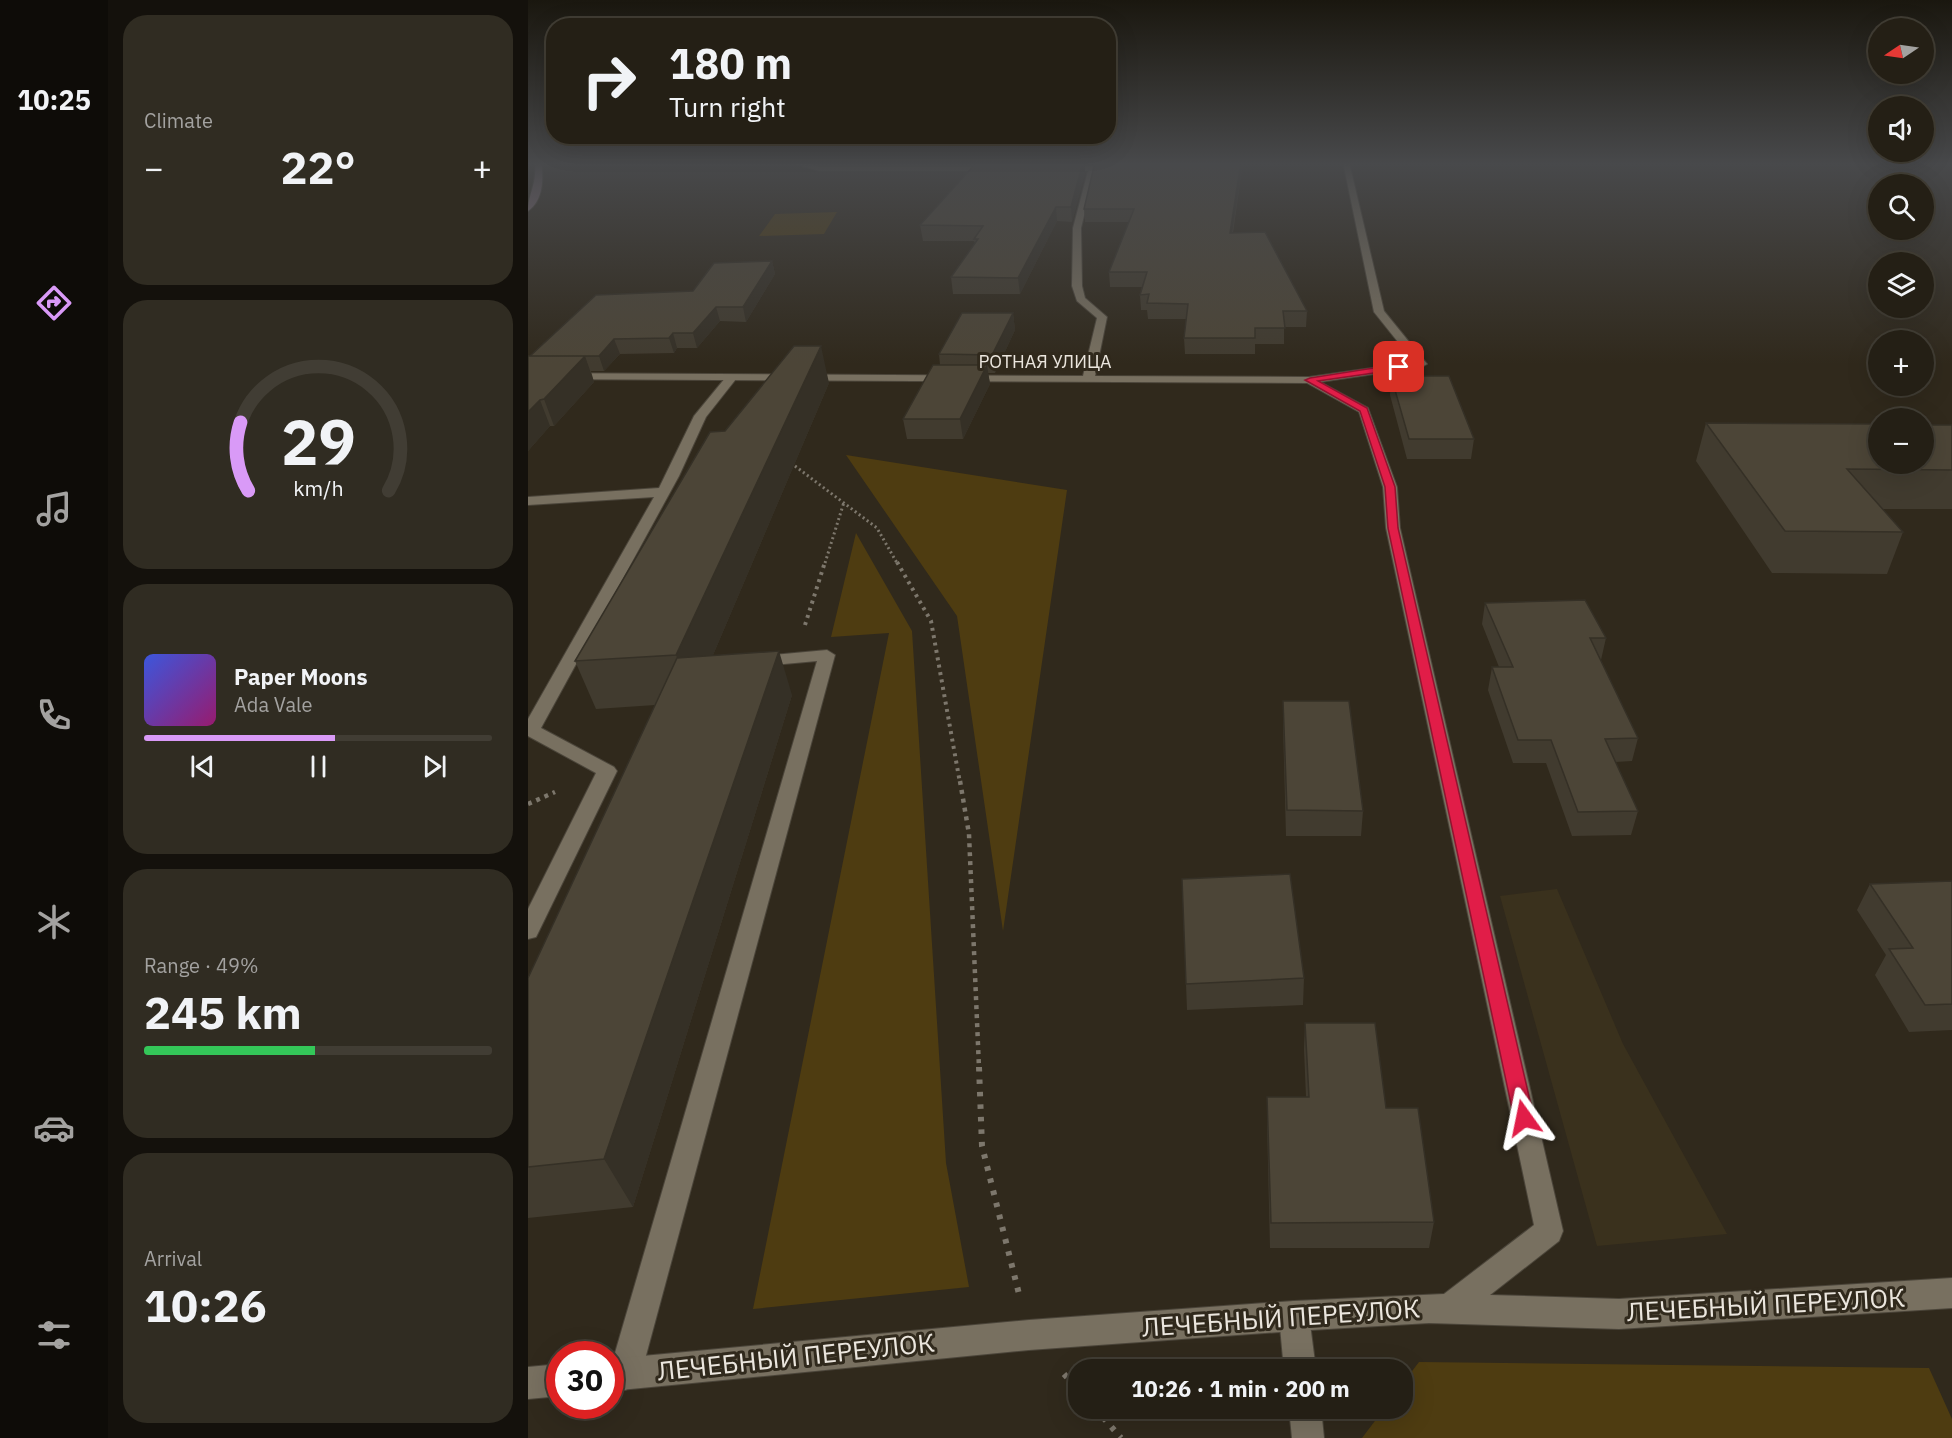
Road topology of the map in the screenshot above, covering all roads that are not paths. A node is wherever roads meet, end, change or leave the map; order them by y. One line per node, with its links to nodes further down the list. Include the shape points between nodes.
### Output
1 (1077, 229): 5 (street, via 1080,299 1102,317)
2 (1360, 229): 6 (street, РОТНАЯ УЛИЦА, via 1378,312 1422,363)
3 (528, 376): 4 (street, РОТНАЯ УЛИЦА)
4 (730, 379): 5 (street, РОТНАЯ УЛИЦА); 7 (street, via 700,416)
5 (1088, 380): 6 (street, РОТНАЯ УЛИЦА)
6 (1310, 380): 12 (street, via 1364,410 1390,487 1393,528 1549,1231)
7 (663, 492): 8 (street); 10 (street, via 531,730 607,771)
8 (528, 501)
9 (761, 661): 14 (street, via 827,655)
10 (528, 932)
11 (1952, 1293): 12 (street, ЛЕЧЕБНЫЙ ПЕРЕУЛОК, via 1619,1314)
12 (1449, 1308): 13 (street, ЛЕЧЕБНЫЙ ПЕРЕУЛОК)
13 (1293, 1316): 15 (street); 16 (street, ЛЕЧЕБНЫЙ ПЕРЕУЛОК, via 1029,1335)
14 (624, 1353)
15 (1299, 1359)
16 (624, 1373)
17 (546, 1381): 18 (street)
18 (528, 1383)
19 (1306, 1419): 20 (street)
20 (1308, 1438)

